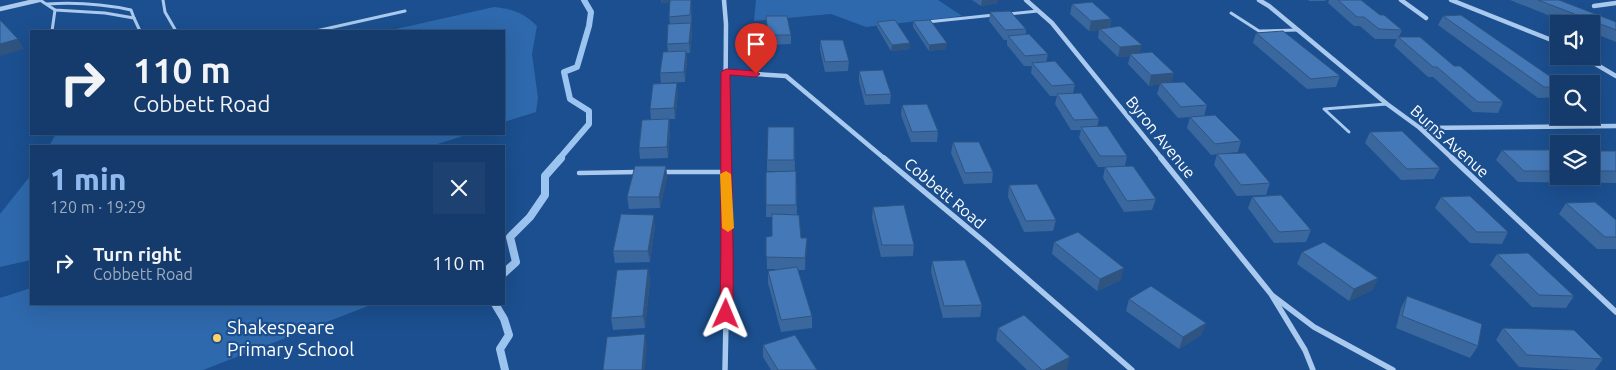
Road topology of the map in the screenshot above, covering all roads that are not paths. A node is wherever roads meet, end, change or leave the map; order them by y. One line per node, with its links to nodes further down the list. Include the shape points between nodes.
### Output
1 (39, 0): 9 (lane); 11 (street)
2 (163, 0): 21 (lane, via 165,12)
3 (724, 0): 26 (street)
4 (1026, 0): 14 (street, Byron Avenue)
5 (1259, 0): 23 (street, Burns Avenue)
6 (1401, 0): 17 (street)
7 (1450, 0): 24 (street)
8 (1616, 3): 10 (street)
9 (46, 4): 12 (lane); 16 (lane, via 92,2 131,10)
10 (1594, 6)
11 (0, 8)
12 (55, 10): 16 (lane, via 122,14); 19 (lane)
13 (405, 11): 22 (lane)
14 (1038, 11): 18 (lane); 37 (street, Byron Avenue, via 1052,23)
15 (1231, 13): 23 (lane, via 1259,31)
16 (134, 18): 20 (lane)
17 (1426, 18)
18 (922, 22)
19 (52, 30)
20 (140, 30)
21 (175, 30)
22 (320, 30)
23 (1298, 30): 28 (street, Burns Avenue)
24 (1550, 39)
25 (1597, 65): 27 (street)
26 (726, 72): 35 (street); 40 (street, Cobbett Road, via 786,76)
27 (1616, 76)
28 (1387, 104): 31 (street, Burns Avenue); 32 (lane, via 1324,109)
29 (1593, 126): 30 (street); 31 (street)
30 (1616, 126)
31 (1420, 128): 38 (street, Burns Avenue)
32 (1349, 132)
33 (647, 172): 36 (lane)
34 (657, 172): 35 (lane)
35 (725, 172): 39 (street, via 728,221)
36 (579, 173)
37 (1271, 294): 41 (street, Byron Avenue, via 1305,350); 42 (street, Byron Avenue, via 1314,327)
38 (1616, 312)
39 (725, 370)
40 (1132, 370)
41 (1313, 370)
42 (1394, 370)

